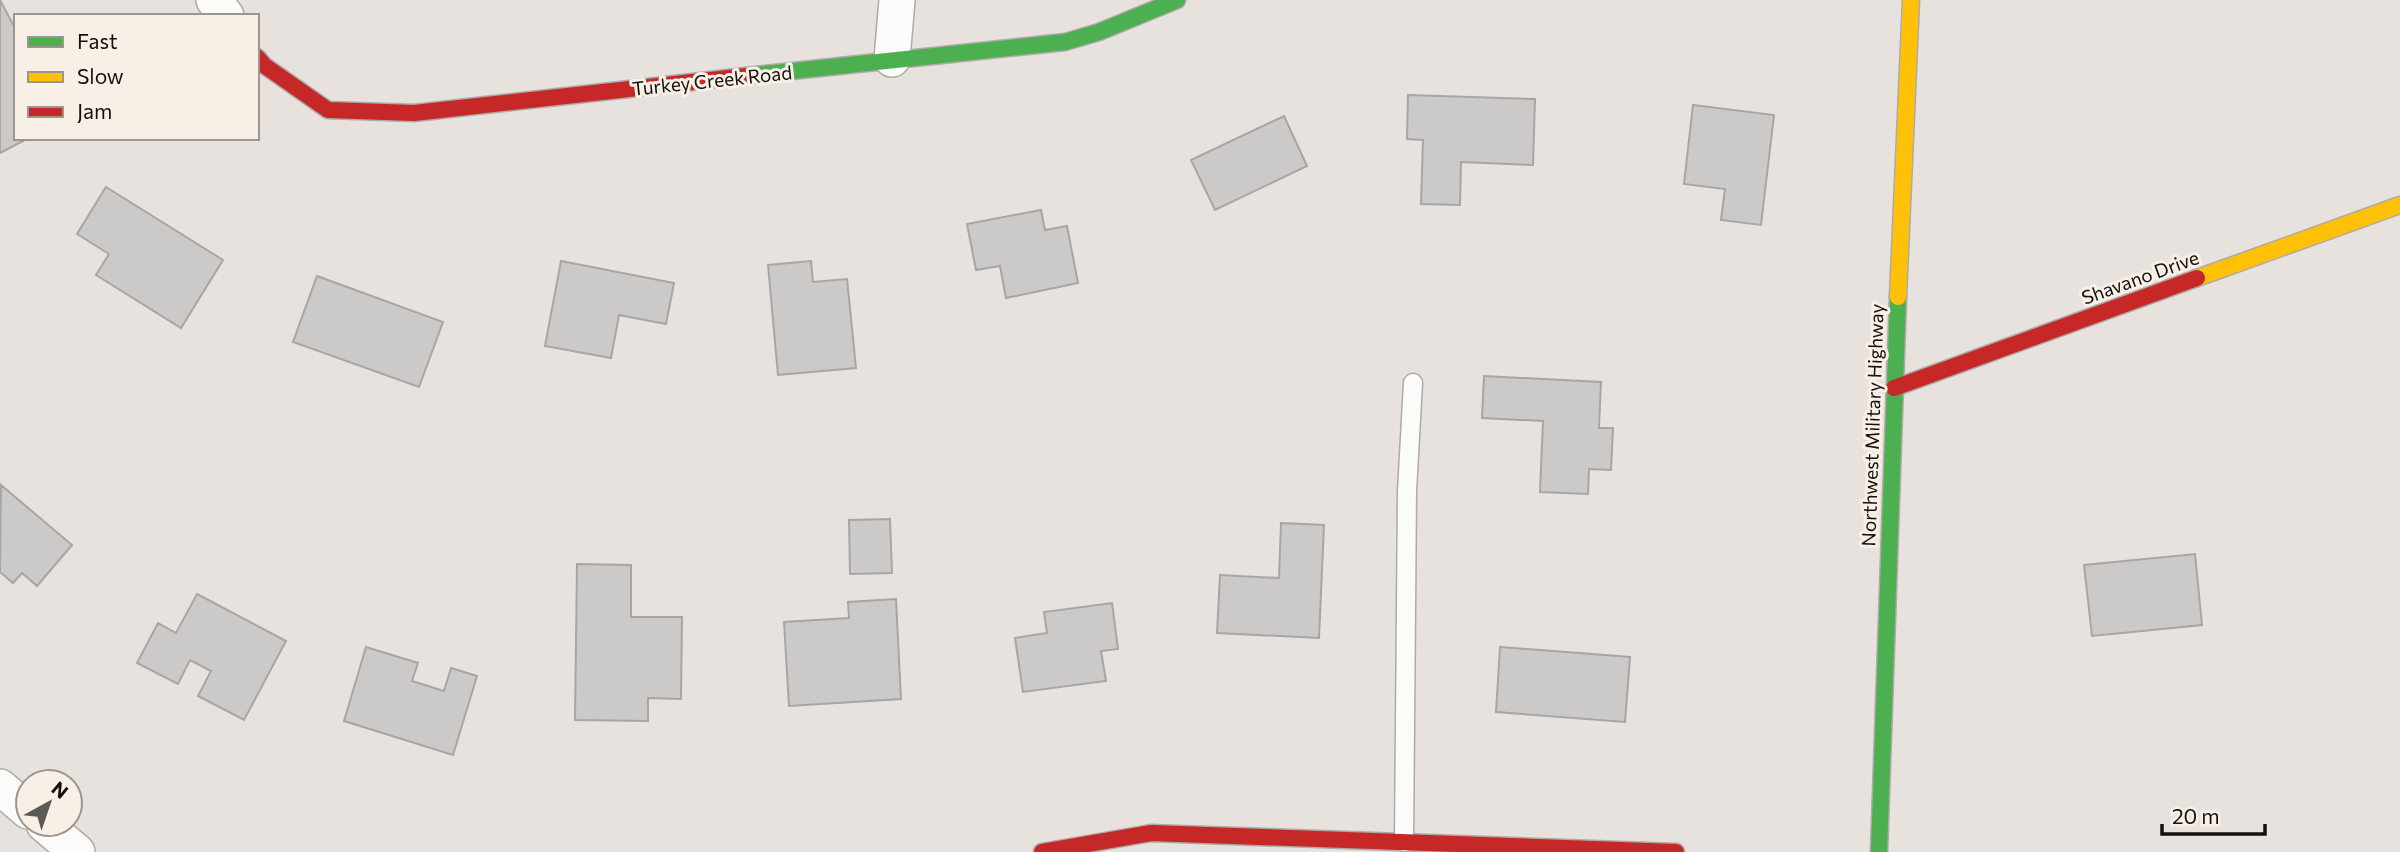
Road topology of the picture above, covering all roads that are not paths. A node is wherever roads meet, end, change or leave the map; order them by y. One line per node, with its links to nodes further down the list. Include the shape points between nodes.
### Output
1 (897, 0): 5 (street)
2 (1178, 0): 5 (street, Turkey Creek Road, via 1065,43)
3 (1911, 0): 8 (street, Northwest Military Highway)
4 (259, 59): 5 (street, Turkey Creek Road, via 328,110 414,113)
5 (892, 60)
6 (2400, 205): 8 (street, Shavano Drive)
7 (1413, 383): 12 (lane, via 1407,491)
8 (1894, 388): 16 (street, Northwest Military Highway)
9 (0, 787): 10 (street)
10 (14, 799)
11 (60, 838): 13 (street)
12 (1404, 842): 14 (street, via 1151,833); 15 (street)
13 (77, 852)
14 (1042, 852)
15 (1676, 852)
16 (1880, 852)

